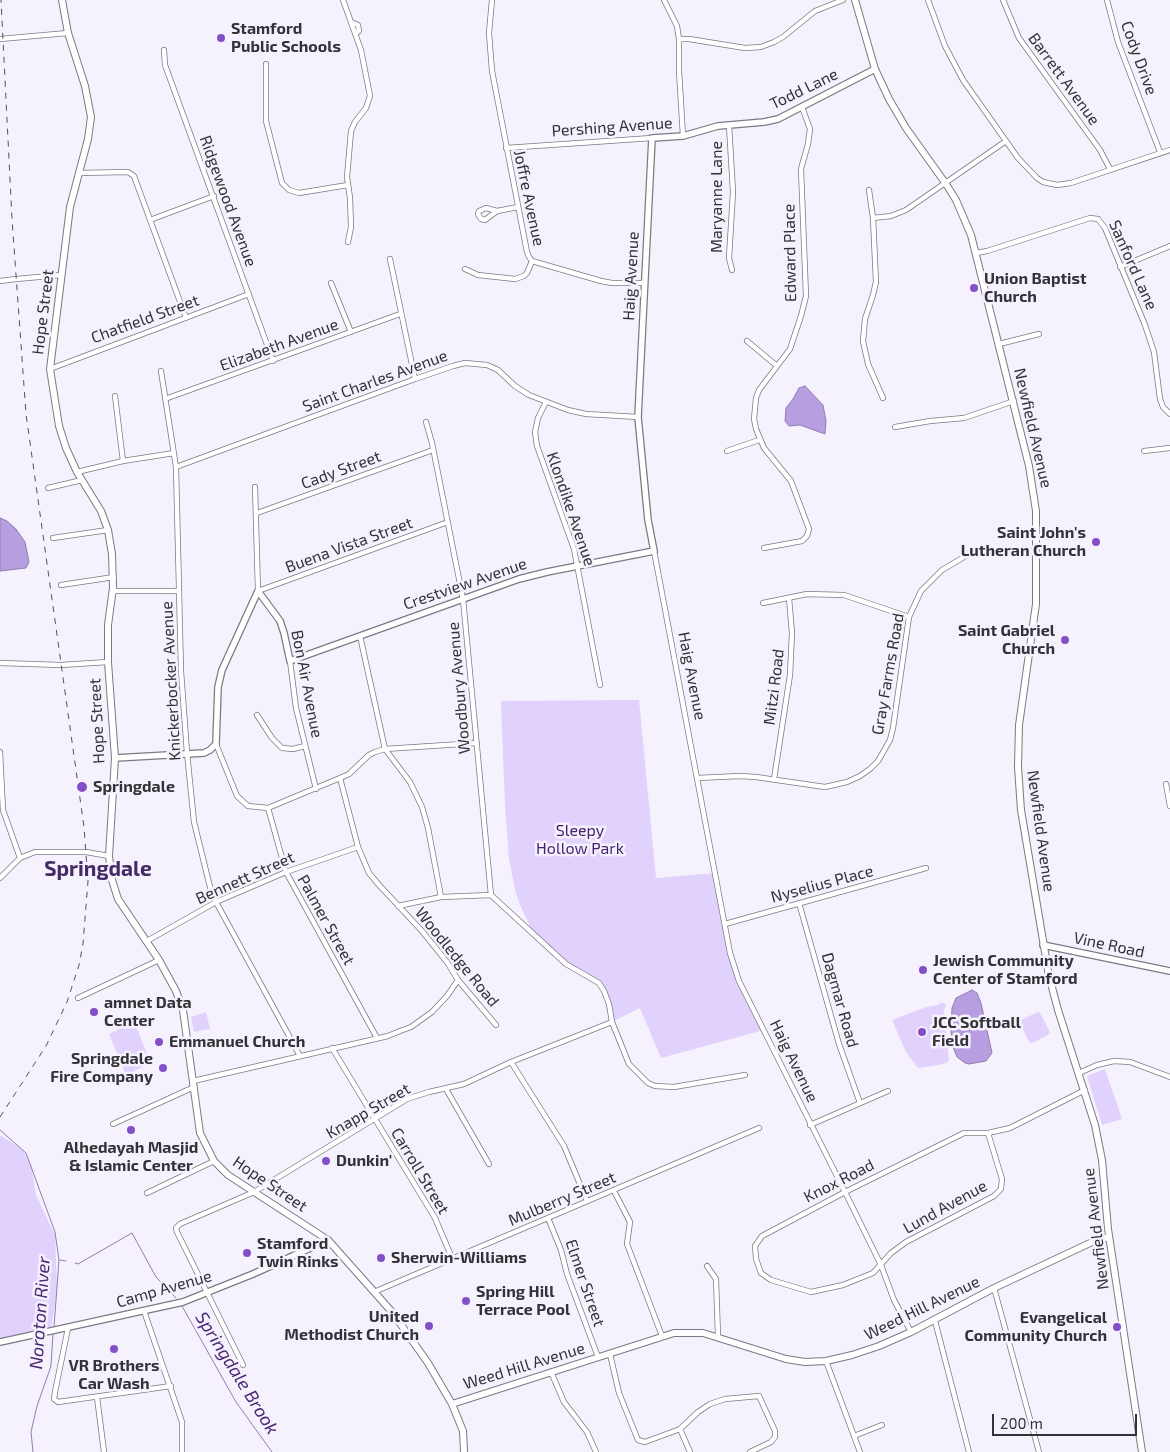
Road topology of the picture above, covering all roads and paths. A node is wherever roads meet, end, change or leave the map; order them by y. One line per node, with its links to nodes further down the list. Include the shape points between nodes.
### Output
1 (62, 0): 10 (main road, Hope Street)
2 (343, 0): 27 (street, via 363,58 370,96 351,132)
3 (492, 0): 21 (street, Joffre Avenue, via 492,71)
4 (664, 0): 12 (street)
5 (843, 0): 12 (street, via 818,8 783,36 761,46 745,48)
6 (855, 0): 15 (main road, Newfield Avenue)
7 (928, 0): 20 (street, via 956,69)
8 (1003, 0): 24 (street, Barrett Avenue, via 1019,38 1100,150)
9 (1107, 0): 23 (street, Cody Drive, via 1118,42)
10 (68, 32): 11 (street); 25 (main road, Hope Street, via 90,110 88,139)
11 (0, 38)
12 (680, 39): 18 (street, Pershing Avenue)
13 (164, 50): 29 (street, Ridgewood Avenue, via 165,66)
14 (266, 64): 27 (street, via 266,121 282,183 289,190 299,192)
15 (875, 69): 16 (street, Todd Lane); 26 (main road, Newfield Avenue, via 906,128)
16 (802, 107): 17 (street, Todd Lane, via 778,119); 54 (street, Edward Place, via 810,129 801,169 806,296 794,339)
17 (729, 125): 18 (street, Todd Lane); 41 (street, Maryanne Lane, via 733,192 729,258)
18 (683, 136): 19 (street, Pershing Avenue)
19 (652, 138): 21 (street, Pershing Avenue); 45 (street, Haig Avenue)
20 (1006, 141): 24 (street, via 1030,172 1049,183 1071,183); 26 (street)
21 (506, 148): 30 (street, Joffre Avenue)
22 (1170, 150): 23 (street)
23 (1160, 152): 24 (street)
24 (1110, 169)
25 (78, 174): 33 (street, via 133,174); 42 (main road, Hope Street, via 70,206)
26 (946, 184): 32 (street, via 900,213); 36 (main road, Newfield Avenue, via 965,219)
27 (348, 185): 34 (street, via 351,227)
28 (868, 190): 32 (street)
29 (214, 196): 33 (street); 46 (street, Ridgewood Avenue)
30 (518, 207): 31 (street); 38 (street, Joffre Avenue, via 526,252)
31 (497, 211)
32 (873, 218): 59 (street, via 876,282 862,329 868,364)
33 (150, 220): 48 (street)
34 (348, 242)
35 (1170, 246): 39 (street)
36 (976, 253): 39 (street, Sanford Lane, via 1094,217 1105,228); 52 (main road, Newfield Avenue)
37 (390, 259): 47 (street)
38 (532, 261): 40 (street, via 527,273 515,279 478,275); 45 (street, Joffre Avenue, via 601,281)
39 (1120, 267): 63 (street, Sanford Lane, via 1150,339 1160,399)
40 (465, 269)
41 (732, 270)
42 (61, 275): 43 (street); 55 (main road, Hope Street)
43 (0, 282)
44 (331, 283): 49 (street)
45 (645, 283): 64 (street, Haig Avenue)
46 (249, 294): 48 (street, Chatfield Street); 53 (street, Ridgewood Avenue)
47 (400, 314): 49 (street, Elizabeth Avenue); 57 (street)
48 (186, 318): 55 (street, Chatfield Street)
49 (351, 332): 53 (street, Elizabeth Avenue)
50 (1040, 334): 52 (street)
51 (747, 341): 54 (street)
52 (999, 344): 61 (main road, Newfield Avenue)
53 (273, 361): 60 (street, Elizabeth Avenue)
54 (777, 366): 67 (street, Edward Place, via 764,381 756,398 754,419)
55 (50, 369): 75 (main road, Hope Street, via 59,426)
56 (161, 371): 60 (street, Knickerbocker Avenue)
57 (415, 379): 62 (street, Saint Charles Avenue, via 453,366 476,363 498,370 516,386); 74 (street, Saint Charles Avenue)
58 (116, 396): 73 (street)
59 (883, 398)
60 (165, 399): 72 (street, Knickerbocker Avenue)
61 (1014, 401): 66 (street, via 969,417); 85 (main road, Newfield Avenue, via 1034,494)
62 (546, 402): 64 (street, Saint Charles Avenue, via 586,414); 86 (street, Klondike Avenue, via 535,432 537,446)
63 (1170, 414)
64 (638, 417): 84 (street, Haig Avenue)
65 (426, 422): 69 (street, Woodbury Avenue)
66 (895, 427)
67 (759, 440): 70 (street); 83 (street, Edward Place, via 791,481 809,529 802,541)
68 (1170, 448): 71 (street)
69 (433, 450): 79 (street, Cady Street); 80 (street, Woodbury Avenue)
70 (727, 451)
71 (1144, 451)
72 (174, 453): 73 (street); 74 (street, Knickerbocker Avenue)
73 (123, 461): 75 (street)
74 (176, 467): 90 (street, Knickerbocker Avenue)
75 (76, 472): 76 (main road, Hope Street)
76 (82, 480): 78 (street); 81 (main road, Hope Street, via 101,511)
77 (255, 487): 79 (street)
78 (48, 488)
79 (257, 513): 91 (street)
80 (448, 522): 91 (street, Buena Vista Street); 92 (street, Woodbury Avenue)
81 (108, 530): 82 (street); 87 (main road, Hope Street)
82 (53, 538)
83 (764, 548)
84 (654, 551): 86 (street, Crestview Avenue); 110 (street, Haig Avenue)
85 (1037, 551): 95 (street, Gray Farms Road, via 988,550 969,554 942,570 921,591); 130 (main road, Newfield Avenue, via 1035,620 1019,725 1018,767 1021,810)
86 (579, 565): 92 (street, Crestview Avenue, via 519,579); 100 (street, Klondike Avenue)
87 (114, 577): 88 (street); 89 (main road, Hope Street)
88 (61, 585)
89 (113, 591): 90 (street); 98 (main road, Hope Street, via 108,625)
90 (178, 591): 107 (street, Knickerbocker Avenue)
91 (258, 591): 97 (street, Bon Air Avenue, via 280,621); 103 (street, via 222,670 218,687)
92 (463, 598): 96 (street, Crestview Avenue); 102 (street, Woodbury Avenue)
93 (788, 598): 94 (street); 95 (street, via 808,594 844,595); 111 (street, Mitzi Road, via 792,633 790,675)
94 (763, 603)
95 (910, 617): 111 (street, Gray Farms Road, via 893,728 878,761 860,776 835,786)
96 (360, 636): 97 (street, Crestview Avenue); 105 (street)
97 (290, 661): 104 (street, Bon Air Avenue)
98 (108, 662): 99 (street, via 61,666); 108 (main road, Hope Street)
99 (0, 663)
100 (600, 685)
101 (257, 715): 104 (street, via 282,748)
102 (477, 742): 105 (street); 123 (street, Woodbury Avenue)
103 (216, 744): 107 (street, via 204,752); 115 (street, via 237,796 248,806)
104 (305, 746): 113 (street, Bon Air Avenue)
105 (385, 749): 109 (street, via 369,755); 124 (street, via 410,782 422,807)
106 (0, 752): 116 (street)
107 (187, 753): 108 (street); 125 (street, Knickerbocker Avenue, via 194,822)
108 (115, 758): 118 (main road, Hope Street)
109 (340, 778): 113 (street); 117 (street, Woodledge Road)
110 (698, 778): 111 (street, Gray Farms Road, via 740,776); 128 (street, Haig Avenue)
111 (774, 779)
112 (1166, 784): 114 (street)
113 (316, 789): 115 (street)
114 (1170, 806)
115 (268, 808): 121 (street, Palmer Street)
116 (2, 810): 119 (street)
117 (358, 847): 121 (street, Bennett Street); 127 (street, Woodledge Road, via 369,873)
118 (109, 856): 119 (street, via 62,851 35,852); 129 (main road, Hope Street, via 118,899)
119 (20, 858): 122 (street)
120 (926, 868): 126 (street, Nyselius Place)
121 (286, 872): 125 (street, Bennett Street); 137 (street, Palmer Street)
122 (0, 878)
123 (490, 895): 124 (street); 135 (street, via 566,964 599,983 609,1004)
124 (441, 897): 127 (street)
125 (216, 902): 129 (street, Bennett Street); 139 (street, Knickerbocker Avenue)
126 (799, 904): 128 (street, Nyselius Place); 148 (street, Dagmar Road, via 839,1044)
127 (398, 906): 133 (street, Woodledge Road, via 422,931)
128 (726, 924): 151 (street, Haig Avenue, via 730,953 739,981)
129 (146, 941): 131 (main road, Hope Street)
130 (1043, 945): 132 (street, Vine Road); 141 (main road, Newfield Avenue, via 1058,1010)
131 (159, 960): 134 (street); 144 (main road, Hope Street, via 183,1010)
132 (1170, 971)
133 (458, 980): 136 (street, Woodledge Road); 137 (street, via 439,1005 421,1020 400,1032)
134 (78, 998)
135 (612, 1022): 140 (street, Knapp Street); 142 (street, via 629,1064 648,1084 674,1087)
136 (496, 1025)
137 (377, 1038): 138 (street)
138 (332, 1048): 139 (street); 149 (street, Carroll Street)
139 (300, 1056): 144 (street)
140 (512, 1062): 145 (street, Knapp Street); 160 (street, via 564,1146)
141 (1080, 1074): 143 (street, via 1114,1061 1130,1062); 146 (main road, Newfield Avenue)
142 (745, 1075)
143 (1170, 1077)
144 (193, 1084): 150 (street); 154 (main road, Hope Street, via 200,1133)
145 (446, 1089): 149 (street, Knapp Street, via 407,1100); 155 (street)
146 (1085, 1090): 153 (street, Knox Road, via 1010,1128); 162 (main road, Newfield Avenue, via 1102,1160)
147 (888, 1091): 148 (street)
148 (860, 1103): 151 (street)
149 (375, 1120): 157 (street, Knapp Street); 164 (street, Carroll Street, via 435,1218)
150 (113, 1124)
151 (810, 1125): 158 (street, Haig Avenue)
152 (759, 1128): 156 (street, Mulberry Street)
153 (988, 1134): 158 (street, Knox Road, via 964,1133); 165 (street, Lund Avenue, via 1002,1179 1001,1188 994,1196 906,1242)
154 (214, 1161): 157 (main road, Hope Street); 159 (street)
155 (489, 1164)
156 (614, 1191): 160 (street, Mulberry Street); 174 (street, via 630,1222 627,1244)
157 (254, 1192): 163 (main road, Hope Street); 169 (street, Knapp Street, via 176,1228)
158 (845, 1192): 165 (street, Haig Avenue); 165 (street, Knox Road, via 762,1236 756,1246 761,1273 771,1280 810,1292 843,1285 873,1273)
159 (147, 1194)
160 (587, 1201): 161 (street, Mulberry Street)
161 (548, 1218): 164 (street, Mulberry Street); 178 (street, Elmer Street)
162 (1109, 1238): 167 (main road, Weed Hill Avenue, via 1090,1243); 197 (main road, Newfield Avenue)
163 (328, 1240): 168 (main road, Hope Street); 169 (street, Camp Avenue)
164 (452, 1258): 168 (street, Mulberry Street)
165 (881, 1265): 173 (street, Haig Avenue)
166 (707, 1266): 175 (street, via 716,1279)
167 (994, 1288): 171 (main road, Weed Hill Avenue); 196 (street)
168 (374, 1292): 184 (main road, Hope Street, via 402,1324)
169 (208, 1293): 170 (street, Camp Avenue); 180 (street)
170 (144, 1311): 172 (street, Camp Avenue); 182 (street)
171 (935, 1321): 173 (main road, Weed Hill Avenue); 195 (street)
172 (68, 1328): 176 (street, Camp Avenue); 183 (street, via 55,1401)
173 (911, 1332): 179 (main road, Weed Hill Avenue, via 880,1346)
174 (662, 1336): 175 (main road, Weed Hill Avenue, via 686,1332); 177 (main road, Weed Hill Avenue)
175 (718, 1336): 179 (main road, Weed Hill Avenue, via 786,1359)
176 (0, 1342)
177 (610, 1354): 178 (main road, Weed Hill Avenue); 186 (street, via 619,1393 638,1440 645,1442)
178 (598, 1357): 181 (main road, Weed Hill Avenue)
179 (826, 1361): 187 (street)
180 (244, 1365)
181 (552, 1372): 184 (main road, Weed Hill Avenue); 191 (street, via 564,1402 587,1432)
182 (171, 1386): 183 (street); 189 (street, via 183,1426)
183 (97, 1398): 188 (street)
184 (452, 1404): 190 (main road, Hope Street, via 463,1431)
185 (882, 1425): 187 (street)
186 (680, 1429): 192 (street); 193 (street, via 710,1404 725,1399 759,1396 775,1437)
187 (854, 1436): 194 (street)
188 (104, 1452)
189 (182, 1452)
190 (464, 1452)
191 (596, 1452)
192 (690, 1452)
193 (750, 1452)
194 (860, 1452)
195 (970, 1452)
196 (1039, 1452)
197 (1142, 1452)

